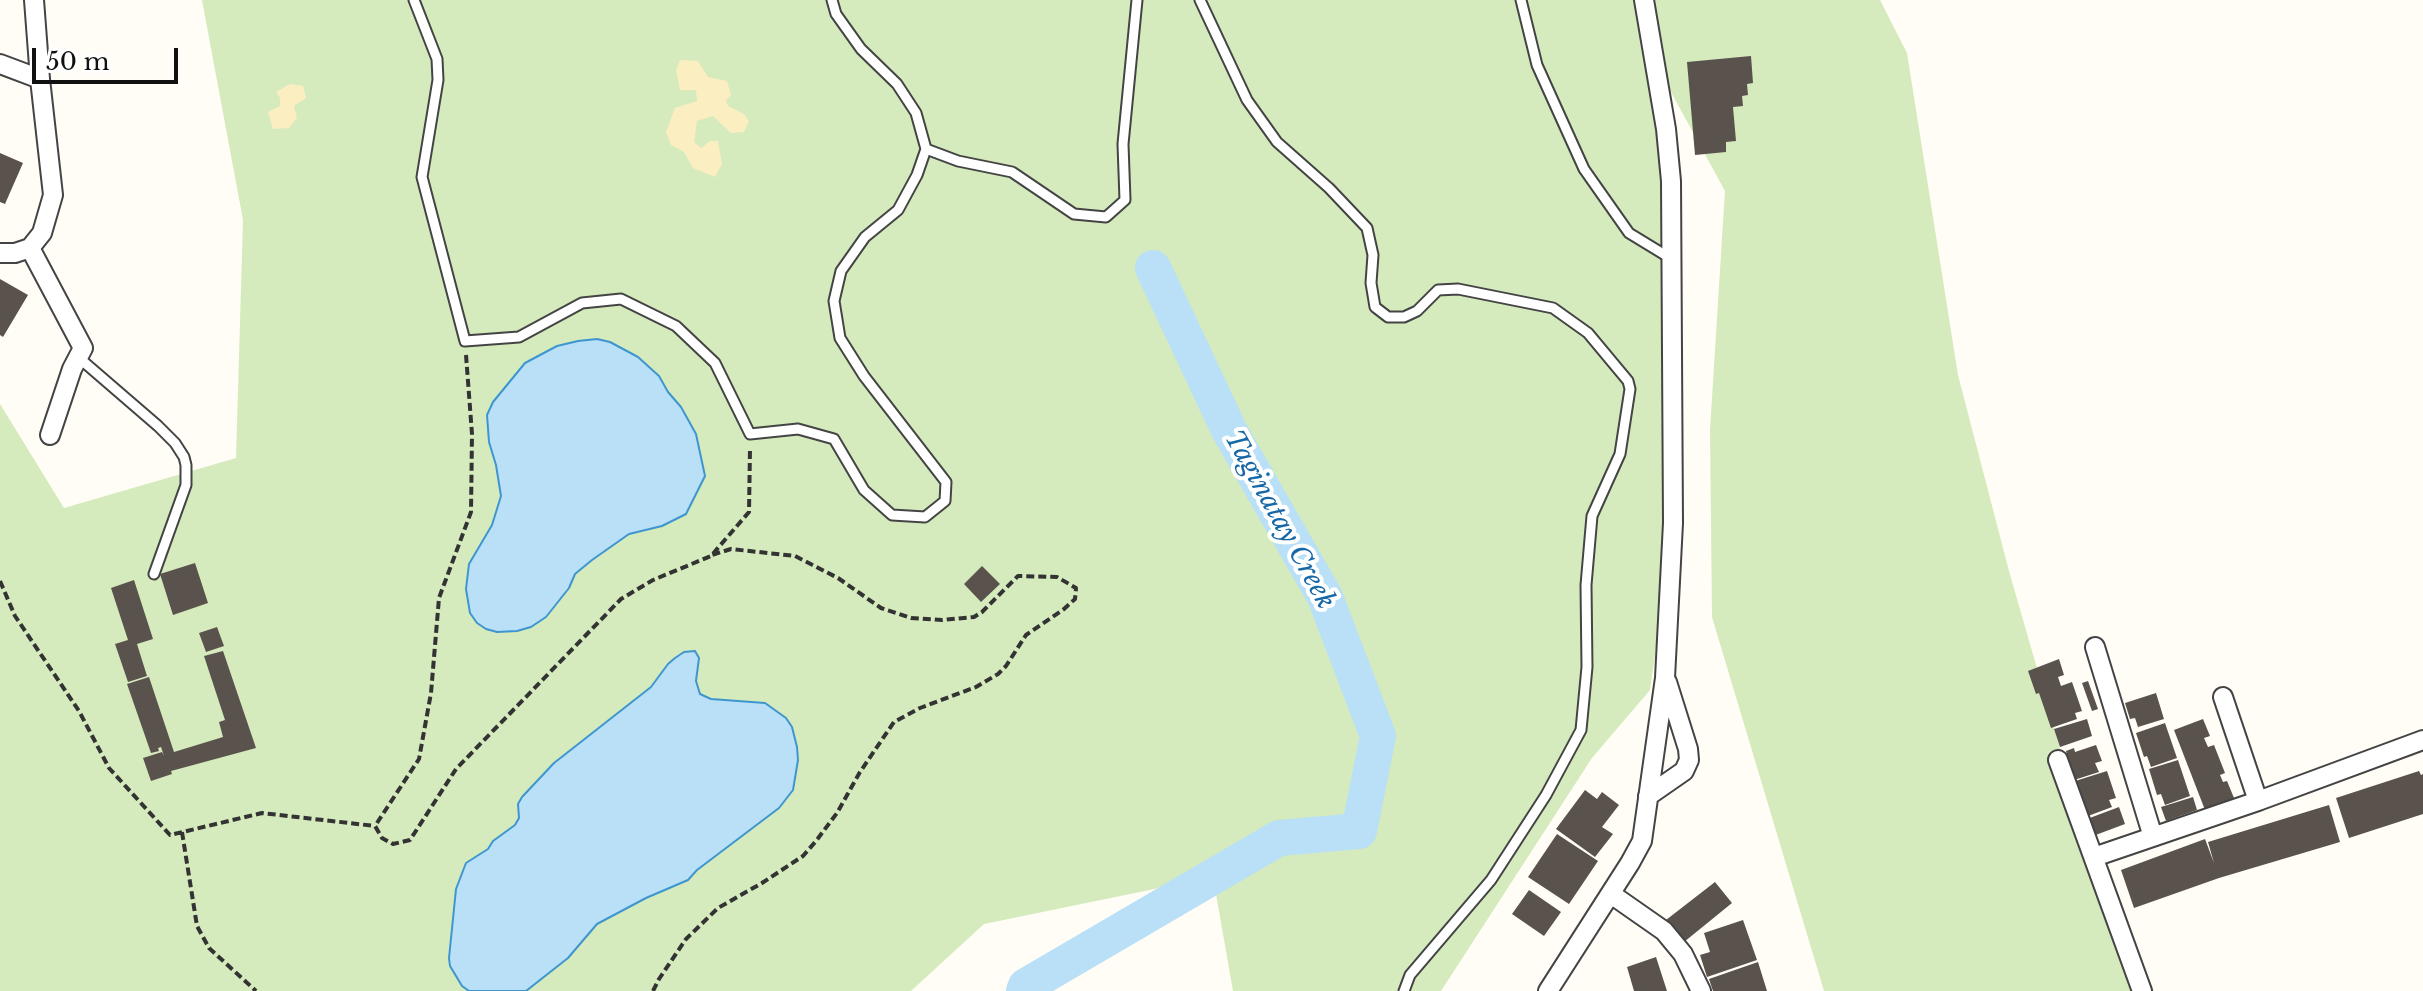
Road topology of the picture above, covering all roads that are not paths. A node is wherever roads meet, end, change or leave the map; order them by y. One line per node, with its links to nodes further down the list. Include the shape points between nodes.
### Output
1 (34, 0): 9 (street)
2 (414, 0): 10 (lane, via 437,59 438,80 422,177 465,341 519,337 582,303 621,299 676,326 715,363 750,434 798,429 834,439 864,490 892,515 925,517 945,501 946,482 840,338 834,301 841,271 865,237 898,210)
3 (832, 0): 10 (lane, via 861,49 897,84 916,113)
4 (1137, 0): 10 (lane, via 1123,144 1125,200 1106,217 1074,214 1012,172)
5 (1200, 0): 27 (lane, via 1247,100 1277,142 1367,228 1375,307 1388,317 1404,317 1438,290 1458,289 1553,308 1588,333 1630,389 1620,454 1592,516 1581,730 1491,880 1410,975)
6 (1521, 0): 13 (lane, via 1537,65 1584,169 1629,233)
7 (1644, 0): 13 (street, via 1666,129)
8 (0, 64): 9 (street)
9 (40, 79): 11 (street, via 53,195 42,233)
10 (926, 149)
11 (30, 248): 12 (street); 14 (street, via 83,348)
12 (0, 253)
13 (1670, 258): 18 (street, via 1673,523)
14 (78, 357): 15 (street); 16 (lane, via 158,426 184,457 186,485)
15 (50, 435)
16 (154, 574)
17 (2095, 647): 24 (street)
18 (1665, 678): 22 (street); 22 (street, via 1689,760 1684,771)
19 (2223, 697): 23 (street)
20 (2423, 740): 23 (street)
21 (2058, 760): 25 (street)
22 (1648, 796): 26 (street, via 1642,841)
23 (2258, 801): 24 (street)
24 (2153, 837): 25 (street)
25 (2094, 857): 30 (street)
26 (1611, 894): 28 (street); 29 (street, via 1664,931 1683,954)
27 (1404, 991)
28 (1548, 991)
29 (1701, 991)
30 (2142, 991)

